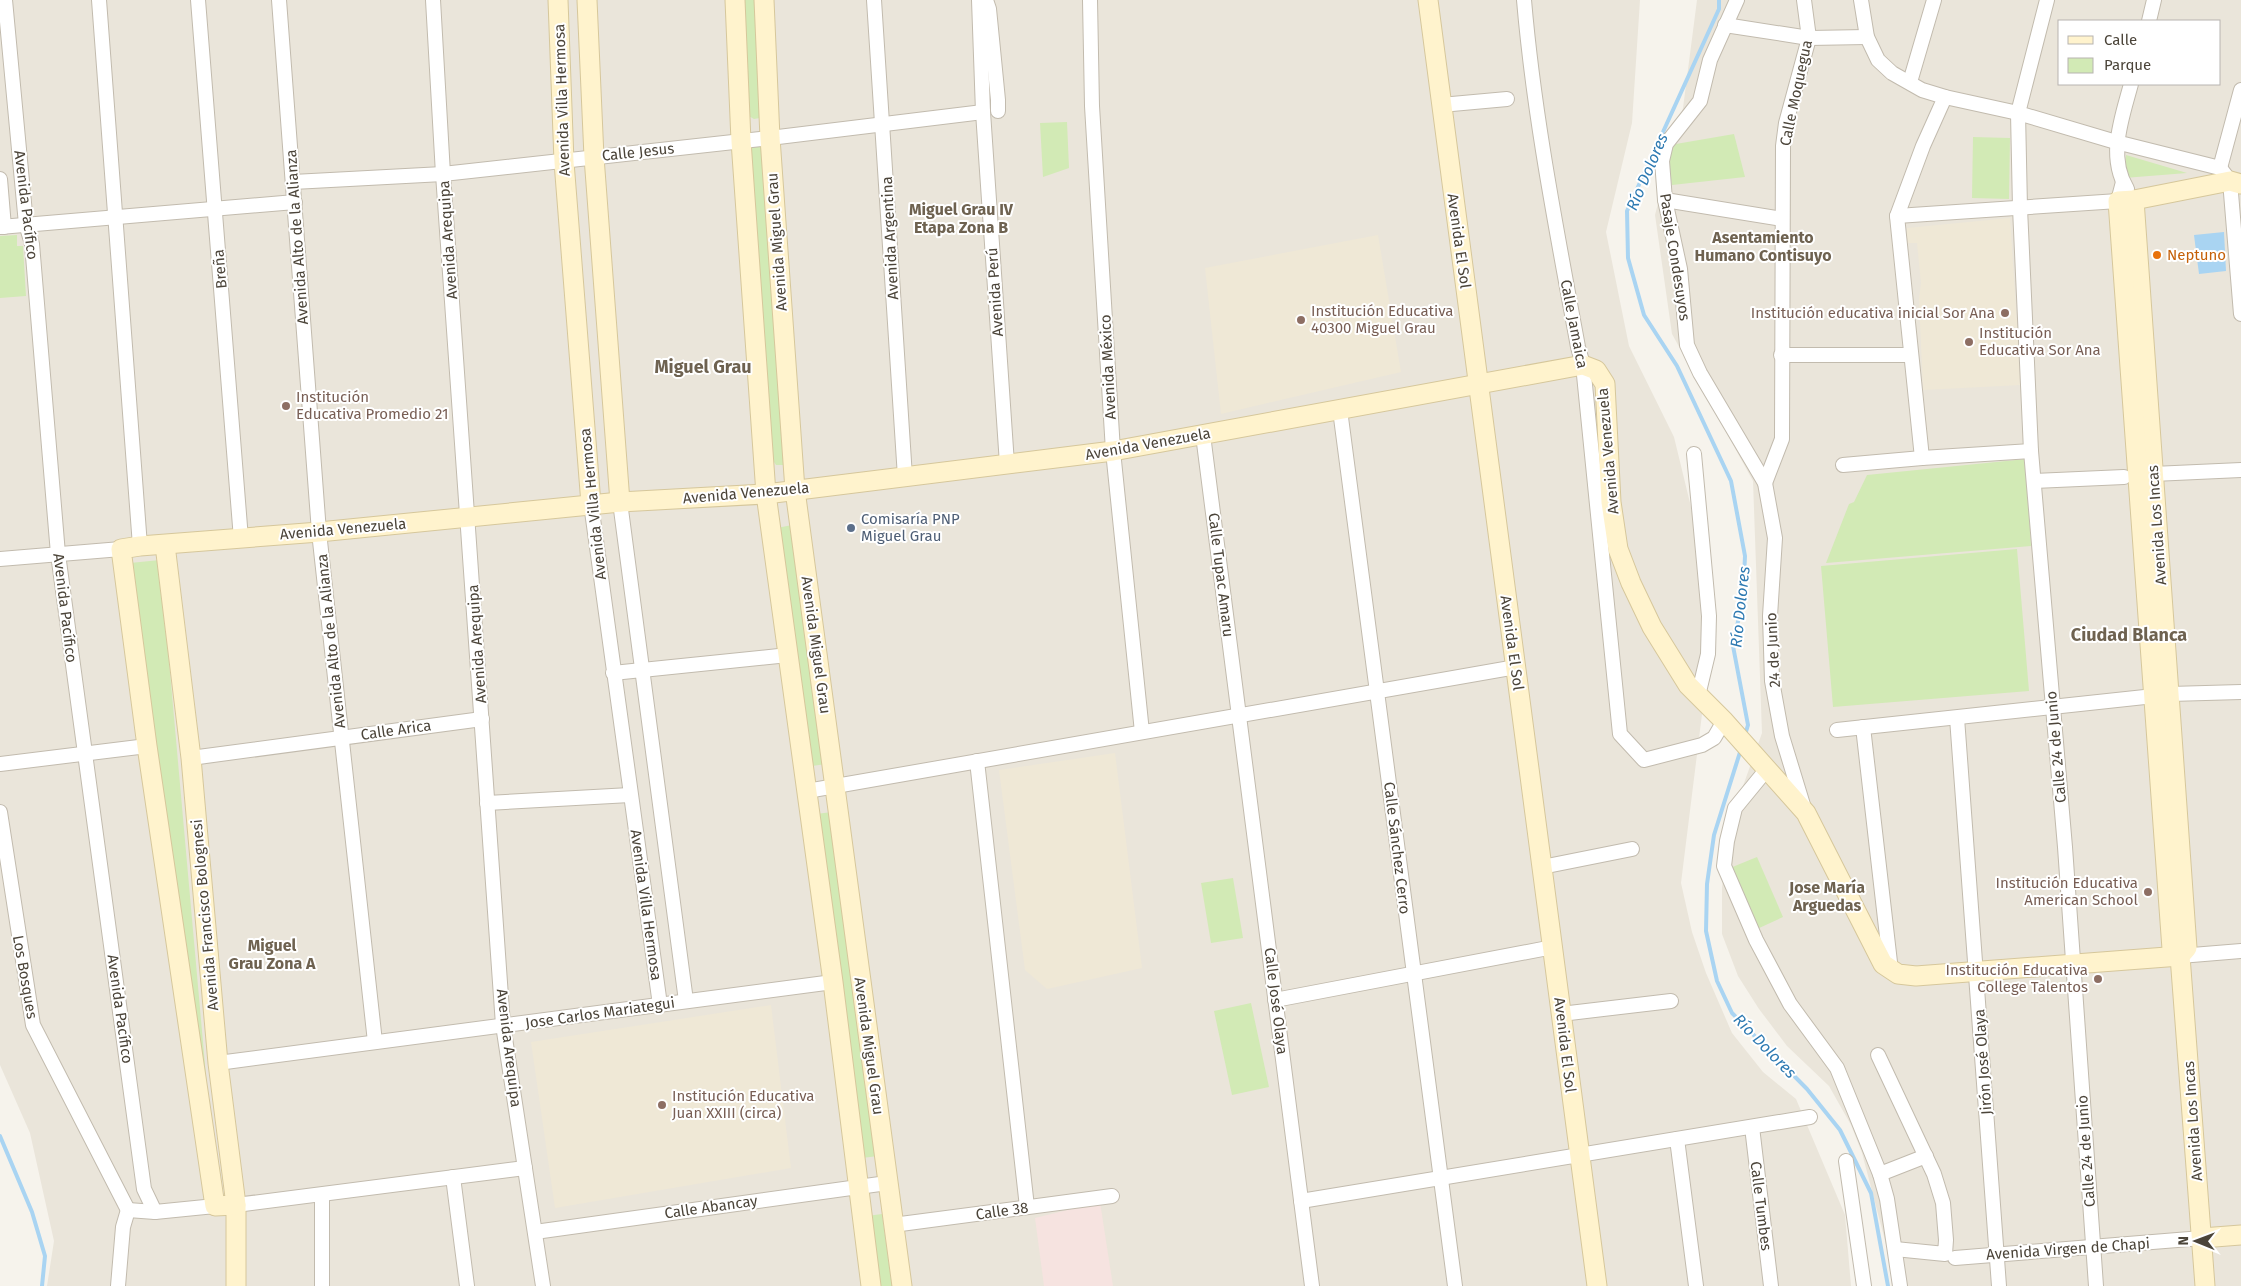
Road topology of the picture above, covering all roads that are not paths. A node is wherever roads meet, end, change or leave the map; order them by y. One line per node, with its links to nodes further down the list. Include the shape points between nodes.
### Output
1 (5, 0): 53 (street, Avenida Pacífico)
2 (99, 0): 51 (street)
3 (198, 0): 49 (street, Breña)
4 (279, 0): 44 (street, Avenida Alto de la Alianza)
5 (433, 0): 41 (street, Avenida Arequipa)
6 (558, 0): 40 (street, Avenida Villa Hermosa)
7 (587, 0): 39 (street, Avenida Villa Hermosa)
8 (735, 0): 37 (street, Avenida Miguel Grau)
9 (764, 0): 36 (street, Avenida Miguel Grau)
10 (874, 0): 35 (street, Avenida Argentina)
11 (979, 0): 33 (street, Avenida Perú)
12 (986, 0): 32 (street)
13 (1090, 0): 62 (street, Avenida México, via 1092,106)
14 (1428, 0): 31 (street, Avenida El Sol)
15 (1524, 0): 58 (street, Calle Jamaica, via 1553,208)
16 (1737, 0): 23 (street, Pasaje Condesuyos)
17 (1804, 0): 25 (street, Calle Moquegua)
18 (1861, 0): 24 (street)
19 (1934, 0): 26 (street)
20 (2047, 0): 34 (street, Calle 24 de Junio)
21 (2154, 0): 22 (street)
22 (2148, 20)
23 (1725, 25): 25 (street); 45 (street, Pasaje Condesuyos, via 1710,60 1700,102 1663,150)
24 (1868, 37): 25 (street); 26 (street, via 1878,60 1892,73)
25 (1809, 38): 52 (street, Calle Moquegua, via 1786,123)
26 (1910, 82): 29 (street, via 1922,90)
27 (2132, 85): 38 (street)
28 (2241, 90): 42 (street)
29 (1945, 97): 34 (street); 50 (street)
30 (1507, 99): 31 (street)
31 (1441, 105): 59 (street, Avenida El Sol)
32 (998, 111)
33 (983, 112): 35 (street, Calle Jesus); 66 (street, Avenida Perú)
34 (2018, 113): 38 (street); 48 (street, Calle 24 de Junio)
35 (883, 123): 36 (street, Calle Jesus); 70 (street, Avenida Argentina)
36 (770, 138): 37 (street, Calle Jesus); 74 (street, Avenida Miguel Grau)
37 (741, 141): 39 (street, Calle Jesus); 75 (street, Avenida Miguel Grau)
38 (2116, 142): 42 (street); 46 (street)
39 (594, 157): 40 (street, Calle Jesus); 76 (street, Avenida Villa Hermosa)
40 (564, 162): 41 (street, Calle Jesus); 77 (street, Avenida Villa Hermosa)
41 (443, 174): 44 (street, Calle Jesus); 78 (street, Avenida Arequipa)
42 (2230, 177): 46 (street); 55 (street)
43 (0, 180): 54 (street, Avenida Pacífico)
44 (293, 182): 47 (street, Avenida Alto de la Alianza)
45 (1665, 200): 52 (street); 73 (street, Pasaje Condesuyos, via 1680,269 1687,345)
46 (2126, 201): 48 (street); 69 (street, Avenida Los Incas); 92 (street, Avenida Los Incas)
47 (295, 202): 49 (street); 79 (street, Avenida Alto de la Alianza)
48 (2020, 208): 50 (street); 63 (street, Calle 24 de Junio)
49 (215, 209): 51 (street); 80 (street, Breña)
50 (1897, 216): 57 (street)
51 (116, 217): 53 (street); 82 (street)
52 (1782, 219): 56 (street, Calle Moquegua)
53 (26, 224): 54 (street); 84 (street, Avenida Pacífico, via 32,244)
54 (2, 227)
55 (2241, 314)
56 (1781, 355): 57 (street); 73 (street, Calle Moquegua, via 1782,439)
57 (1910, 355): 65 (street)
58 (1584, 365): 59 (street, Avenida Venezuela); 93 (street, Avenida Venezuela, via 1596,370 1605,384 1611,502 1618,550 1652,627); 98 (street, Calle Jamaica, via 1620,734 1644,760 1702,745 1714,738)
59 (1478, 384): 60 (street, Avenida Venezuela); 87 (street, Avenida El Sol)
60 (1340, 410): 61 (street, Avenida Venezuela); 90 (street, Calle Sánchez Cerro)
61 (1203, 435): 62 (street, Avenida Venezuela); 95 (street, Calle Tupac Amaru)
62 (1113, 451): 66 (street, Avenida Venezuela); 101 (street, Avenida México)
63 (2031, 451): 65 (street); 72 (street, Calle 24 de Junio)
64 (1694, 454): 93 (street, via 1709,616 1708,654)
65 (1922, 458): 67 (street)
66 (1007, 464): 70 (street, Avenida Venezuela)
67 (1843, 465)
68 (2241, 470): 69 (street)
69 (2153, 474): 92 (street, Avenida Los Incas)
70 (904, 477): 74 (street, Avenida Venezuela)
71 (2124, 477): 72 (street)
72 (2034, 481): 94 (street, Calle 24 de Junio)
73 (1765, 483): 114 (street, 24 de Junio, via 1775,538 1770,616 1772,681 1782,736)
74 (795, 490): 75 (street, Avenida Venezuela); 109 (street, Avenida Miguel Grau)
75 (766, 494): 76 (street, Avenida Venezuela); 86 (street, Avenida Miguel Grau)
76 (620, 502): 77 (street, Avenida Venezuela); 88 (street, Avenida Villa Hermosa)
77 (590, 504): 78 (street, Avenida Venezuela); 89 (street, Avenida Villa Hermosa)
78 (468, 517): 79 (street, Avenida Venezuela); 97 (street, Avenida Arequipa)
79 (319, 532): 80 (street, Avenida Venezuela); 102 (street, Avenida Alto de la Alianza)
80 (241, 539): 81 (street, Avenida Venezuela)
81 (166, 545): 82 (street, Avenida Venezuela); 105 (street, Avenida Francisco Bolognesi)
82 (140, 546): 83 (street, Avenida Venezuela)
83 (121, 549): 84 (street, Avenida Venezuela); 103 (street, Avenida Francisco Bolognesi)
84 (58, 554): 85 (street, Avenida Venezuela); 104 (street, Avenida Pacífico)
85 (0, 559)
86 (788, 655): 88 (street); 110 (street, Avenida Miguel Grau)
87 (1516, 667): 90 (street); 116 (street, Avenida El Sol)
88 (641, 669): 89 (street); 126 (street, Avenida Villa Hermosa)
89 (613, 673): 111 (street, Avenida Villa Hermosa)
90 (1377, 691): 95 (street); 123 (street, Calle Sánchez Cerro)
91 (2241, 692): 92 (street)
92 (2162, 695): 94 (street); 119 (street, Avenida Los Incas, via 2187,948)
93 (1698, 696): 98 (street, Avenida Venezuela)
94 (2052, 705): 96 (street); 120 (street, Calle 24 de Junio)
95 (1239, 715): 101 (street); 125 (street, Calle José Olaya)
96 (1956, 718): 99 (street); 121 (street, Jirón José Olaya)
97 (482, 719): 102 (street, Calle Arica); 112 (street, Avenida Arequipa)
98 (1726, 724): 108 (street, Avenida Venezuela)
99 (1863, 727): 100 (street); 122 (street)
100 (1838, 730)
101 (1142, 732): 106 (street)
102 (342, 737): 105 (street, Calle Arica); 131 (street, Avenida Alto de la Alianza)
103 (147, 746): 104 (street); 150 (street, Avenida Francisco Bolognesi)
104 (84, 754): 107 (street); 153 (street, Avenida Pacífico, via 144,1189)
105 (191, 758): 133 (street, Avenida Francisco Bolognesi)
106 (977, 761): 109 (street); 151 (street)
107 (0, 764)
108 (1762, 764): 114 (street, Avenida Venezuela); 141 (street, via 1735,808 1724,866 1756,940 1790,1004 1837,1068)
109 (834, 786): 110 (street); 144 (street, Avenida Miguel Grau)
110 (807, 791): 124 (street, Avenida Miguel Grau)
111 (630, 795): 112 (street); 128 (street, Avenida Villa Hermosa)
112 (487, 803): 130 (street, Avenida Arequipa)
113 (0, 812): 152 (street, Los Bosques, via 33,1025)
114 (1806, 814): 122 (street, Avenida Venezuela, via 1878,956)
115 (1632, 849): 116 (street)
116 (1542, 867): 117 (street, Avenida El Sol)
117 (1552, 947): 123 (street); 129 (street, Avenida El Sol)
118 (2241, 951): 119 (street)
119 (2180, 956): 120 (street); 157 (street, Avenida Los Incas)
120 (2073, 966): 121 (street); 158 (street, Calle 24 de Junio)
121 (1976, 972): 122 (street, via 1916,976); 160 (street, Jirón José Olaya)
122 (1894, 973)
123 (1414, 974): 125 (street); 143 (street, Calle Sánchez Cerro)
124 (833, 982): 126 (street, Jose Carlos Mariategui); 145 (street, Avenida Miguel Grau)
125 (1276, 1000): 148 (street, Calle José Olaya)
126 (686, 1001): 128 (street, Jose Carlos Mariategui)
127 (1671, 1001): 129 (street)
128 (660, 1005): 130 (street, Jose Carlos Mariategui)
129 (1561, 1014): 137 (street, Avenida El Sol)
130 (503, 1025): 131 (street, Jose Carlos Mariategui); 140 (street, Avenida Arequipa)
131 (376, 1042): 133 (street, Jose Carlos Mariategui)
132 (1878, 1055): 138 (street)
133 (218, 1063): 149 (street, Avenida Francisco Bolognesi)
134 (1810, 1117): 135 (street)
135 (1752, 1127): 136 (street); 173 (street, Calle Tumbes)
136 (1677, 1139): 137 (street); 172 (street)
137 (1578, 1155): 143 (street); 171 (street, Avenida El Sol)
138 (1926, 1156): 141 (street); 159 (street, via 1943,1203 1945,1254)
139 (1846, 1161): 174 (street)
140 (525, 1168): 142 (street); 155 (street, Avenida Arequipa)
141 (1880, 1174): 159 (street)
142 (453, 1177): 146 (street); 165 (street)
143 (1441, 1178): 148 (street); 170 (street, Calle Sánchez Cerro)
144 (888, 1183): 145 (street, Calle Abancay); 154 (street, Avenida Miguel Grau)
145 (858, 1186): 155 (street, Calle Abancay); 167 (street, Avenida Miguel Grau)
146 (322, 1195): 149 (street); 164 (street)
147 (1112, 1196): 151 (street, Calle 38)
148 (1301, 1201): 169 (street, Calle José Olaya)
149 (236, 1205): 150 (street); 163 (street, Avenida Francisco Bolognesi)
150 (215, 1206): 153 (street)
151 (1028, 1207): 154 (street, Calle 38)
152 (128, 1210): 153 (street); 162 (street, via 123,1227)
153 (155, 1212)
154 (893, 1225): 168 (street, Avenida Miguel Grau)
155 (535, 1232): 166 (street, Avenida Arequipa)
156 (2241, 1235): 157 (street, Avenida Virgen de Chapi)
157 (2202, 1238): 158 (street, Avenida Virgen de Chapi); 178 (street, Avenida Los Incas)
158 (2092, 1247): 160 (street, Avenida Virgen de Chapi); 177 (street, Calle 24 de Junio)
159 (1895, 1249): 175 (street)
160 (1997, 1254): 161 (street, Avenida Virgen de Chapi); 176 (street, Jirón José Olaya)
161 (1955, 1258)
162 (118, 1286)
163 (236, 1286)
164 (322, 1286)
165 (467, 1286)
166 (543, 1286)
167 (871, 1286)
168 (902, 1286)
169 (1312, 1286)
170 (1455, 1286)
171 (1596, 1286)
172 (1696, 1286)
173 (1771, 1286)
174 (1864, 1286)
175 (1900, 1286)
176 (1999, 1286)
177 (2096, 1286)
178 (2205, 1286)

